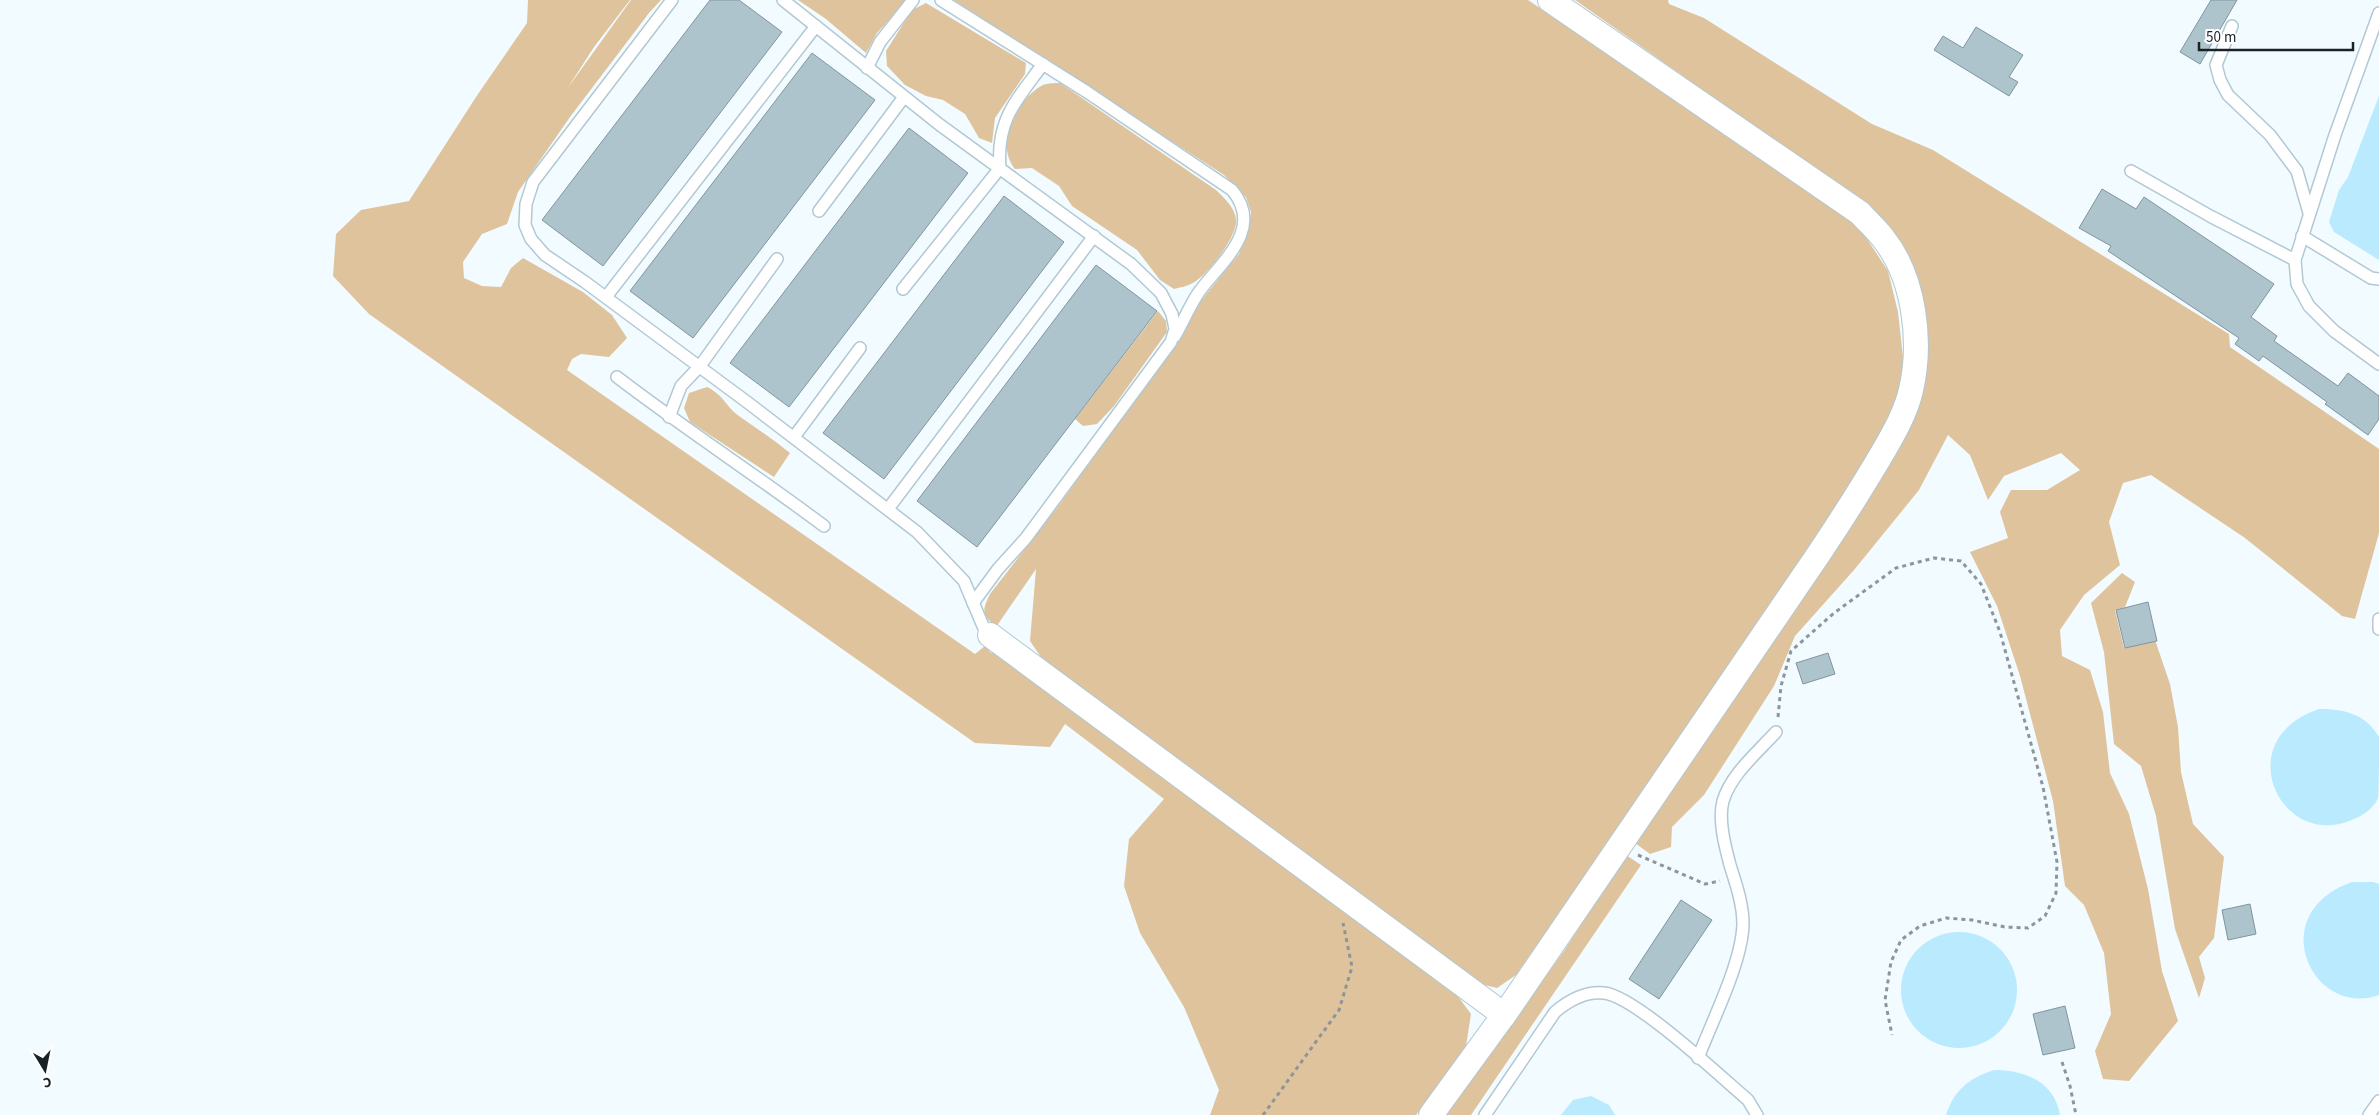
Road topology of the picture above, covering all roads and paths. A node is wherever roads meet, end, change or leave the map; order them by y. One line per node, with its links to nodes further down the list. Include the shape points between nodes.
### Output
1 (672, 0): 22 (lane, via 533,182 526,204 525,225 531,239 545,255)
2 (783, 0): 7 (lane)
3 (913, 0): 10 (lane, via 880,42)
4 (941, 0): 9 (lane)
5 (1550, 0): 37 (street, via 1860,213 1884,239 1901,269 1915,324 1916,356 1911,391 1893,434 1865,484)
6 (2379, 12): 15 (lane)
7 (816, 26): 10 (lane); 22 (lane)
8 (2232, 26): 15 (lane, via 2216,64 2220,80 2228,95 2270,135 2297,171)
9 (1043, 64): 12 (lane, via 1009,109 998,146); 23 (lane, via 1232,190 1240,199 1244,212 1243,226 1235,250 1198,293)
10 (867, 68): 11 (lane)
11 (904, 97): 12 (lane); 14 (lane)
12 (1000, 168): 16 (lane); 21 (lane)
13 (2131, 171): 19 (lane)
14 (819, 212)
15 (2309, 213): 17 (lane)
16 (1094, 236): 23 (lane, via 1131,264 1161,293 1172,314); 30 (lane)
17 (2302, 236): 19 (lane); 20 (lane, via 2371,278)
18 (777, 259): 26 (lane)
19 (2295, 260): 25 (lane, via 2297,284 2309,306 2334,331)
20 (2379, 279)
21 (903, 289)
22 (606, 297): 26 (lane)
23 (1171, 342): 32 (lane, via 1026,538)
24 (860, 348): 29 (lane)
25 (2379, 364)
26 (700, 366): 28 (lane, via 682,386); 29 (lane)
27 (618, 377): 28 (lane)
28 (669, 417): 31 (lane)
29 (794, 437): 30 (lane)
30 (888, 509): 32 (lane, via 917,532 964,581)
31 (824, 526)
32 (973, 603): 35 (lane)
33 (2379, 619): 34 (lane)
34 (2379, 629)
35 (990, 635): 39 (street)
36 (1776, 732): 38 (lane, via 1736,777 1723,802 1722,827); 41 (path, via 1781,686 1790,651 1834,612 1896,568 1934,558 1961,561 1980,584 2000,632 2043,787 2057,862 2056,893 2045,916 2028,928 1946,918 1920,926 1902,940 1891,962 1885,1000)
37 (1621, 844): 38 (path, via 1644,860 1705,884); 40 (street)
38 (1734, 878): 42 (lane, via 1743,925 1735,962)
39 (1335, 892): 40 (street); 45 (path, via 1352,967 1339,1010)
40 (1504, 1015): 46 (street)
41 (1892, 1035)
42 (1698, 1058): 47 (lane, via 1618,998 1604,993 1586,995 1567,1002 1555,1012); 48 (lane, via 1748,1100)
43 (2062, 1062): 49 (path)
44 (2379, 1100): 50 (lane)
45 (1263, 1115)
46 (1431, 1115)
47 (1485, 1115)
48 (1757, 1115)
49 (2076, 1115)
50 (2369, 1115)

